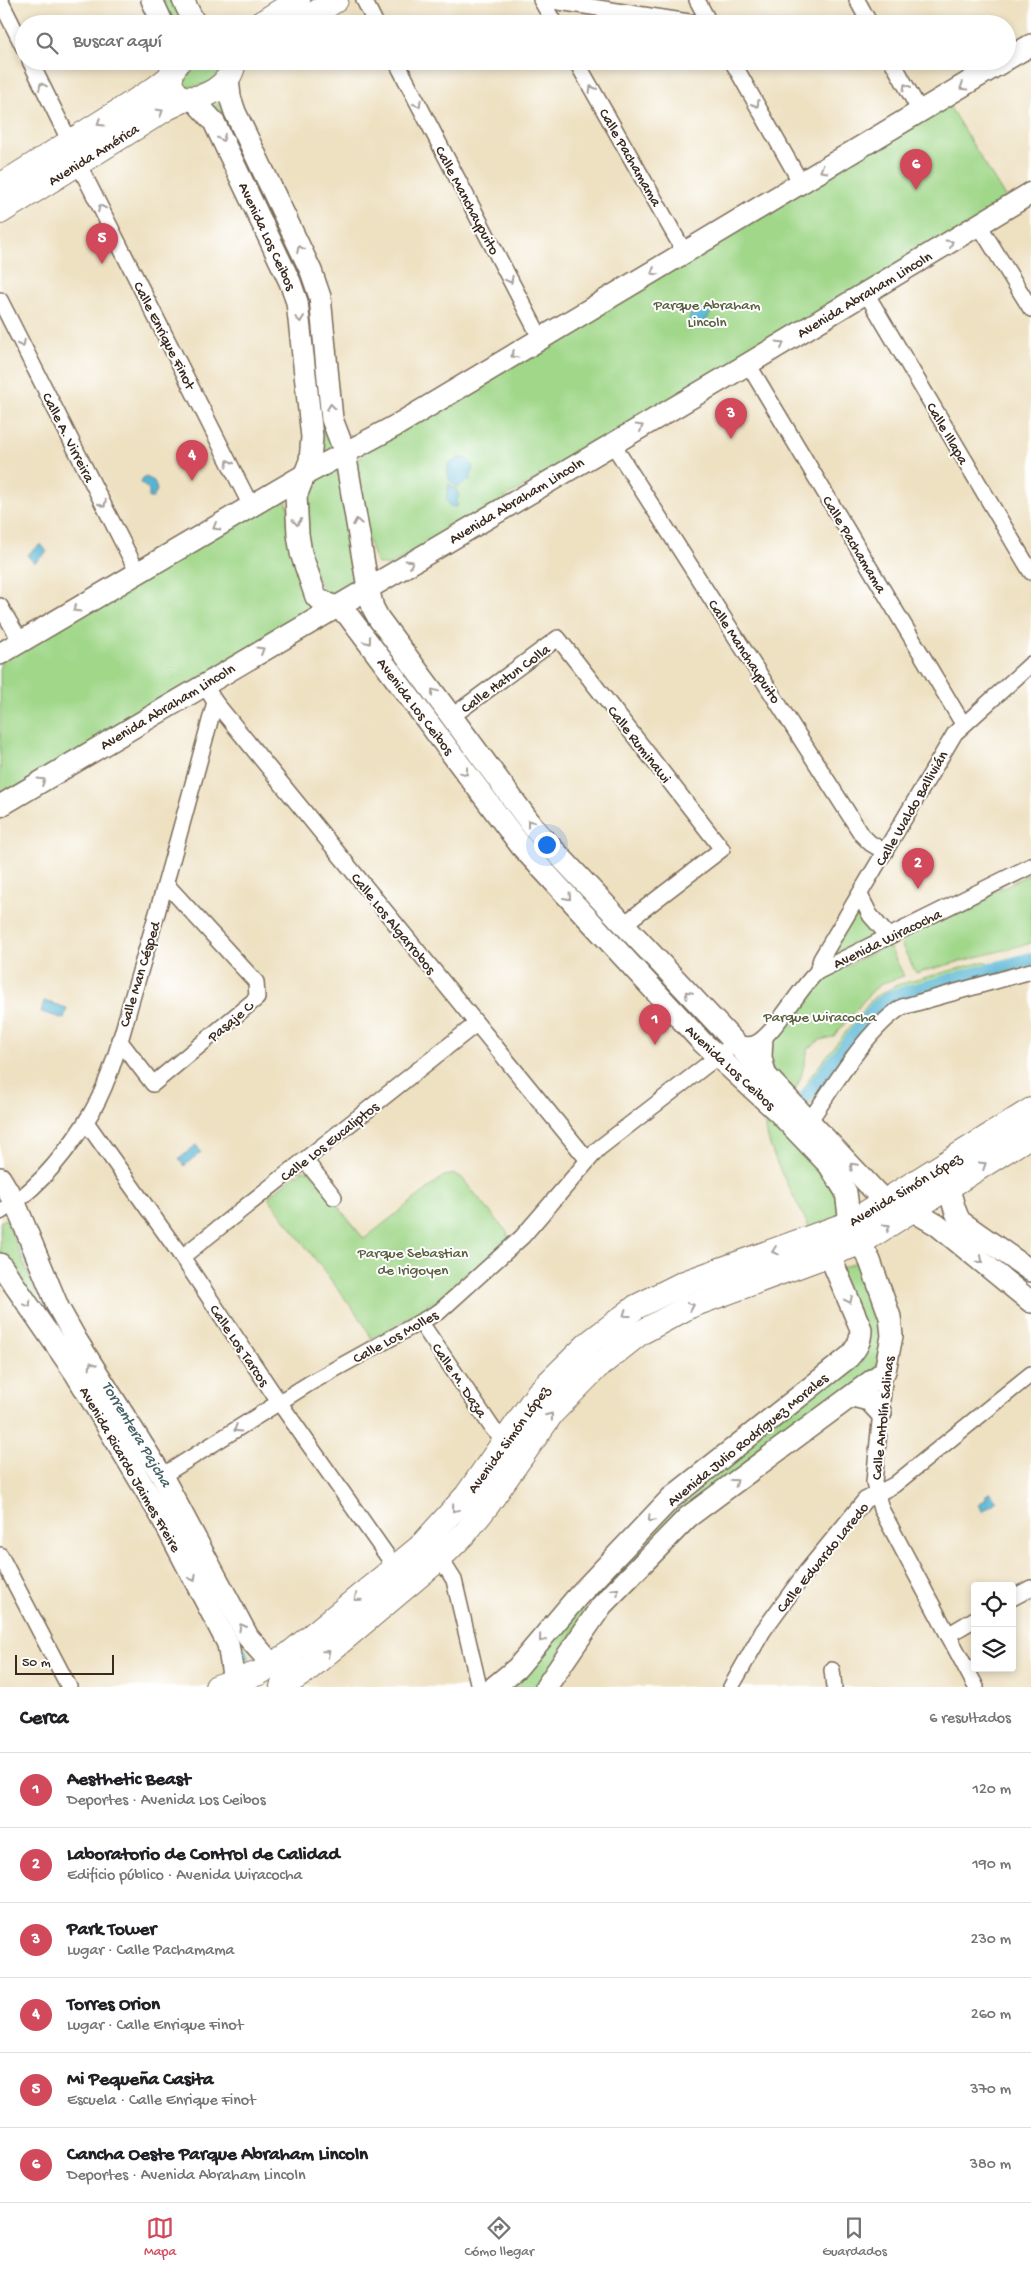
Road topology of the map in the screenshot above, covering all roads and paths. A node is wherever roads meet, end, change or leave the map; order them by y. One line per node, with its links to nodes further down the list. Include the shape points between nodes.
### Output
1 (0, 0): 20 (street)
2 (152, 0): 11 (street)
3 (183, 0): 12 (street)
4 (298, 0): 13 (main road)
5 (336, 0): 14 (main road)
6 (364, 0): 15 (street)
7 (541, 0): 16 (street)
8 (546, 0): 17 (street)
9 (697, 0): 18 (street)
10 (857, 0): 19 (street)
11 (159, 15)
12 (190, 15)
13 (274, 15)
14 (312, 15)
15 (372, 15)
16 (550, 15)
17 (644, 15)
18 (705, 15)
19 (865, 15)
20 (15, 30)
21 (1031, 45): 22 (street)
22 (1016, 54)
23 (34, 70): 35 (street, Calle Enrique Finot, one-way to 23)
24 (172, 70): 35 (main road, Avenida América, one-way to 35, via 156,88)
25 (176, 70): 33 (main road, via 173,92)
26 (232, 70): 33 (main road, Avenida América, via 213,92)
27 (234, 70): 48 (street, Avenida Los Ceibos, one-way to 27, via 332,420 320,297 312,271 235,112 230,96)
28 (401, 70): 45 (street, Calle Manchaypuito, one-way to 45)
29 (581, 70): 41 (street, Calle Pachamama, one-way to 29)
30 (737, 70): 36 (street, one-way to 36)
31 (897, 70): 34 (street, one-way to 31)
32 (990, 70): 34 (street, one-way to 34)
33 (190, 99): 35 (main road, Avenida América, one-way to 33); 49 (street, Avenida Los Ceibos, one-way to 49, via 214,122 297,302 312,438 310,461)
34 (921, 113): 36 (street, one-way to 36)
35 (74, 152): 37 (main road, Avenida América); 39 (main road, Avenida América); 50 (street, Calle Enrique Finot, one-way to 35)
36 (801, 183): 41 (street)
37 (0, 186)
38 (1031, 193): 40 (street, Avenida Abraham Lincoln)
39 (0, 212)
40 (979, 225): 42 (street, Avenida Abraham Lincoln, one-way to 40); 44 (street)
41 (685, 253): 45 (street, one-way to 45)
42 (866, 293): 46 (street, Avenida Abraham Lincoln, one-way to 42); 51 (street, Calle Illapa)
43 (0, 300): 52 (street, Calle A. Virreira, one-way to 52)
44 (1031, 309)
45 (541, 339): 48 (street, one-way to 48)
46 (748, 364): 47 (street, Avenida Abraham Lincoln, one-way to 46); 62 (street, Calle Pachamama)
47 (612, 443): 53 (street, Avenida Abraham Lincoln, one-way to 47); 64 (street, Calle Manchaypuito, via 862,835)
48 (345, 453): 49 (street); 53 (street, Avenida Los Ceibos, one-way to 48)
49 (304, 475): 50 (street); 55 (street, Avenida Los Ceibos, one-way to 55, via 295,503 301,553 316,597)
50 (251, 506): 52 (street, one-way to 52)
51 (1031, 572)
52 (138, 573): 57 (street, one-way to 57)
53 (368, 588): 55 (street, Avenida Abraham Lincoln); 61 (street, Avenida Los Ceibos, one-way to 53, via 379,619)
54 (0, 606): 57 (street)
55 (335, 607): 60 (street, Avenida Abraham Lincoln, one-way to 55); 76 (street, Avenida Los Ceibos, one-way to 76, via 347,614 521,846)
56 (558, 638): 61 (street, Calle Hatun Colla); 68 (street, Calle Ruminawi, via 722,849)
57 (21, 642): 58 (street)
58 (0, 654)
59 (1031, 664): 62 (street, Calle Waldo Ballivián)
60 (210, 693): 63 (street, Avenida Abraham Lincoln, one-way to 60); 66 (street, Calle Man Césped); 72 (street, Calle Los Algarrobos)
61 (452, 717): 68 (street, Avenida Los Ceibos, one-way to 61, via 537,832)
62 (963, 724): 64 (street, Calle Waldo Ballivián)
63 (0, 806)
64 (885, 852): 67 (street, Calle Waldo Ballivián)
65 (1031, 866): 69 (street, Avenida Wiracocha)
66 (166, 884): 74 (street, Calle Man Césped); 74 (street, Pasaje C, via 256,982 257,998 153,1084)
67 (860, 895): 69 (street, via 870,915); 71 (street, Calle Waldo Ballivián, via 821,959)
68 (623, 924): 75 (street, Avenida Los Ceibos, one-way to 68)
69 (889, 936): 71 (street, Avenida Wiracocha)
70 (1031, 971): 79 (street, via 902,1007 890,1015 852,1060)
71 (817, 972): 73 (street, Avenida Wiracocha)
72 (476, 1024): 82 (street, Calle Los Algarrobos); 83 (street, Calle Los Eucaliptos)
73 (765, 1037): 75 (street, via 754,1044); 77 (street, via 764,1057)
74 (119, 1040): 80 (street, Calle Man Césped, via 106,1081)
75 (734, 1043): 76 (street, Calle Los Molles); 77 (street, Avenida Los Ceibos)
76 (716, 1056): 82 (street, Calle Los Molles); 91 (street, Avenida Los Ceibos, via 786,1119 829,1165 846,1192)
77 (769, 1078): 79 (street, Avenida Los Ceibos)
78 (1031, 1110): 84 (main road, Avenida Simón López)
79 (810, 1120): 87 (street, Avenida Los Ceibos, one-way to 79)
80 (86, 1122): 88 (street, Calle Man Césped, via 45,1175); 93 (street, Calle Los Tarcos)
81 (1031, 1135): 84 (main road, Avenida Simón López, one-way to 81)
82 (587, 1159): 97 (street, Calle Los Molles, via 505,1254)
83 (305, 1160): 86 (street); 93 (street, Calle Los Eucaliptos)
84 (945, 1177): 87 (main road, Avenida Simón López); 89 (main road, Avenida Simón López); 90 (street)
85 (0, 1178): 88 (street, Avenida Ricardo Jaimes Freire)
86 (334, 1197)
87 (886, 1202): 91 (main road, Avenida Simón López)
88 (8, 1208): 104 (street, Avenida Ricardo Jaimes Freire, one-way to 88, via 58,1307)
89 (913, 1211): 90 (street); 91 (main road, Avenida Simón López, one-way to 89)
90 (959, 1232): 95 (street); 96 (street, one-way to 96)
91 (855, 1233): 92 (main road, Avenida Simón López); 98 (street, Calle Antolín Salinas, via 870,1261 890,1317 892,1336)
92 (825, 1245): 103 (main road, Avenida Simón López, via 690,1306 640,1333 597,1367); 110 (street, Avenida Julio Rodríguez Morales, one-way to 110, via 861,1328 856,1348 849,1357 671,1498)
93 (182, 1257): 101 (street, Calle Los Tarcos)
94 (0, 1264): 117 (street, Avenida Ricardo Jaimes Freire, one-way to 117, via 76,1374 160,1514 228,1644)
95 (1031, 1271)
96 (1031, 1302)
97 (422, 1323): 101 (street, Calle Los Molles); 103 (street, Calle M. Daza)
98 (885, 1371): 100 (street, Avenida Julio Rodríguez Morales); 102 (street, Calle Antolín Salinas)
99 (1031, 1374): 105 (street, Calle Eduardo Laredo, via 894,1485)
100 (853, 1396): 102 (street, via 869,1400); 112 (street, Avenida Julio Rodríguez Morales, one-way to 100, via 688,1517)
101 (278, 1402): 104 (street, Calle Los Molles, one-way to 104); 108 (street, Calle Los Tarcos)
102 (882, 1413): 105 (street, Calle Antolín Salinas, via 874,1482)
103 (513, 1448): 107 (main road, Avenida Simón López, via 466,1532); 108 (main road, Avenida Simón López, one-way to 108, via 420,1547)
104 (162, 1476): 115 (street, Avenida Ricardo Jaimes Freire, one-way to 104, via 255,1647 238,1620)
105 (876, 1495): 114 (street, Calle Antolín Salinas, via 880,1509); 123 (street, Calle Eduardo Laredo, via 865,1500 806,1572 763,1631)
106 (0, 1555): 119 (street)
107 (440, 1558): 118 (main road, Avenida Simón López, one-way to 107); 120 (street, via 454,1580)
108 (395, 1567): 115 (main road, Avenida Simón López, one-way to 115)
109 (1031, 1588): 111 (street)
110 (578, 1596): 112 (street); 121 (street, Avenida Julio Rodríguez Morales, one-way to 121, via 517,1668)
111 (1016, 1596)
112 (595, 1614): 122 (street, Avenida Julio Rodríguez Morales)
113 (971, 1621): 114 (street)
114 (948, 1635): 125 (street, Calle Antolín Salinas)
115 (272, 1665): 117 (main road, Avenida Simón López); 118 (street, Avenida Ricardo Jaimes Freire)
116 (832, 1670): 124 (street)
117 (229, 1685)
118 (288, 1686)
119 (69, 1687)
120 (479, 1687)
121 (494, 1687)
122 (546, 1687)
123 (731, 1687)
124 (834, 1687)
125 (976, 1687)

